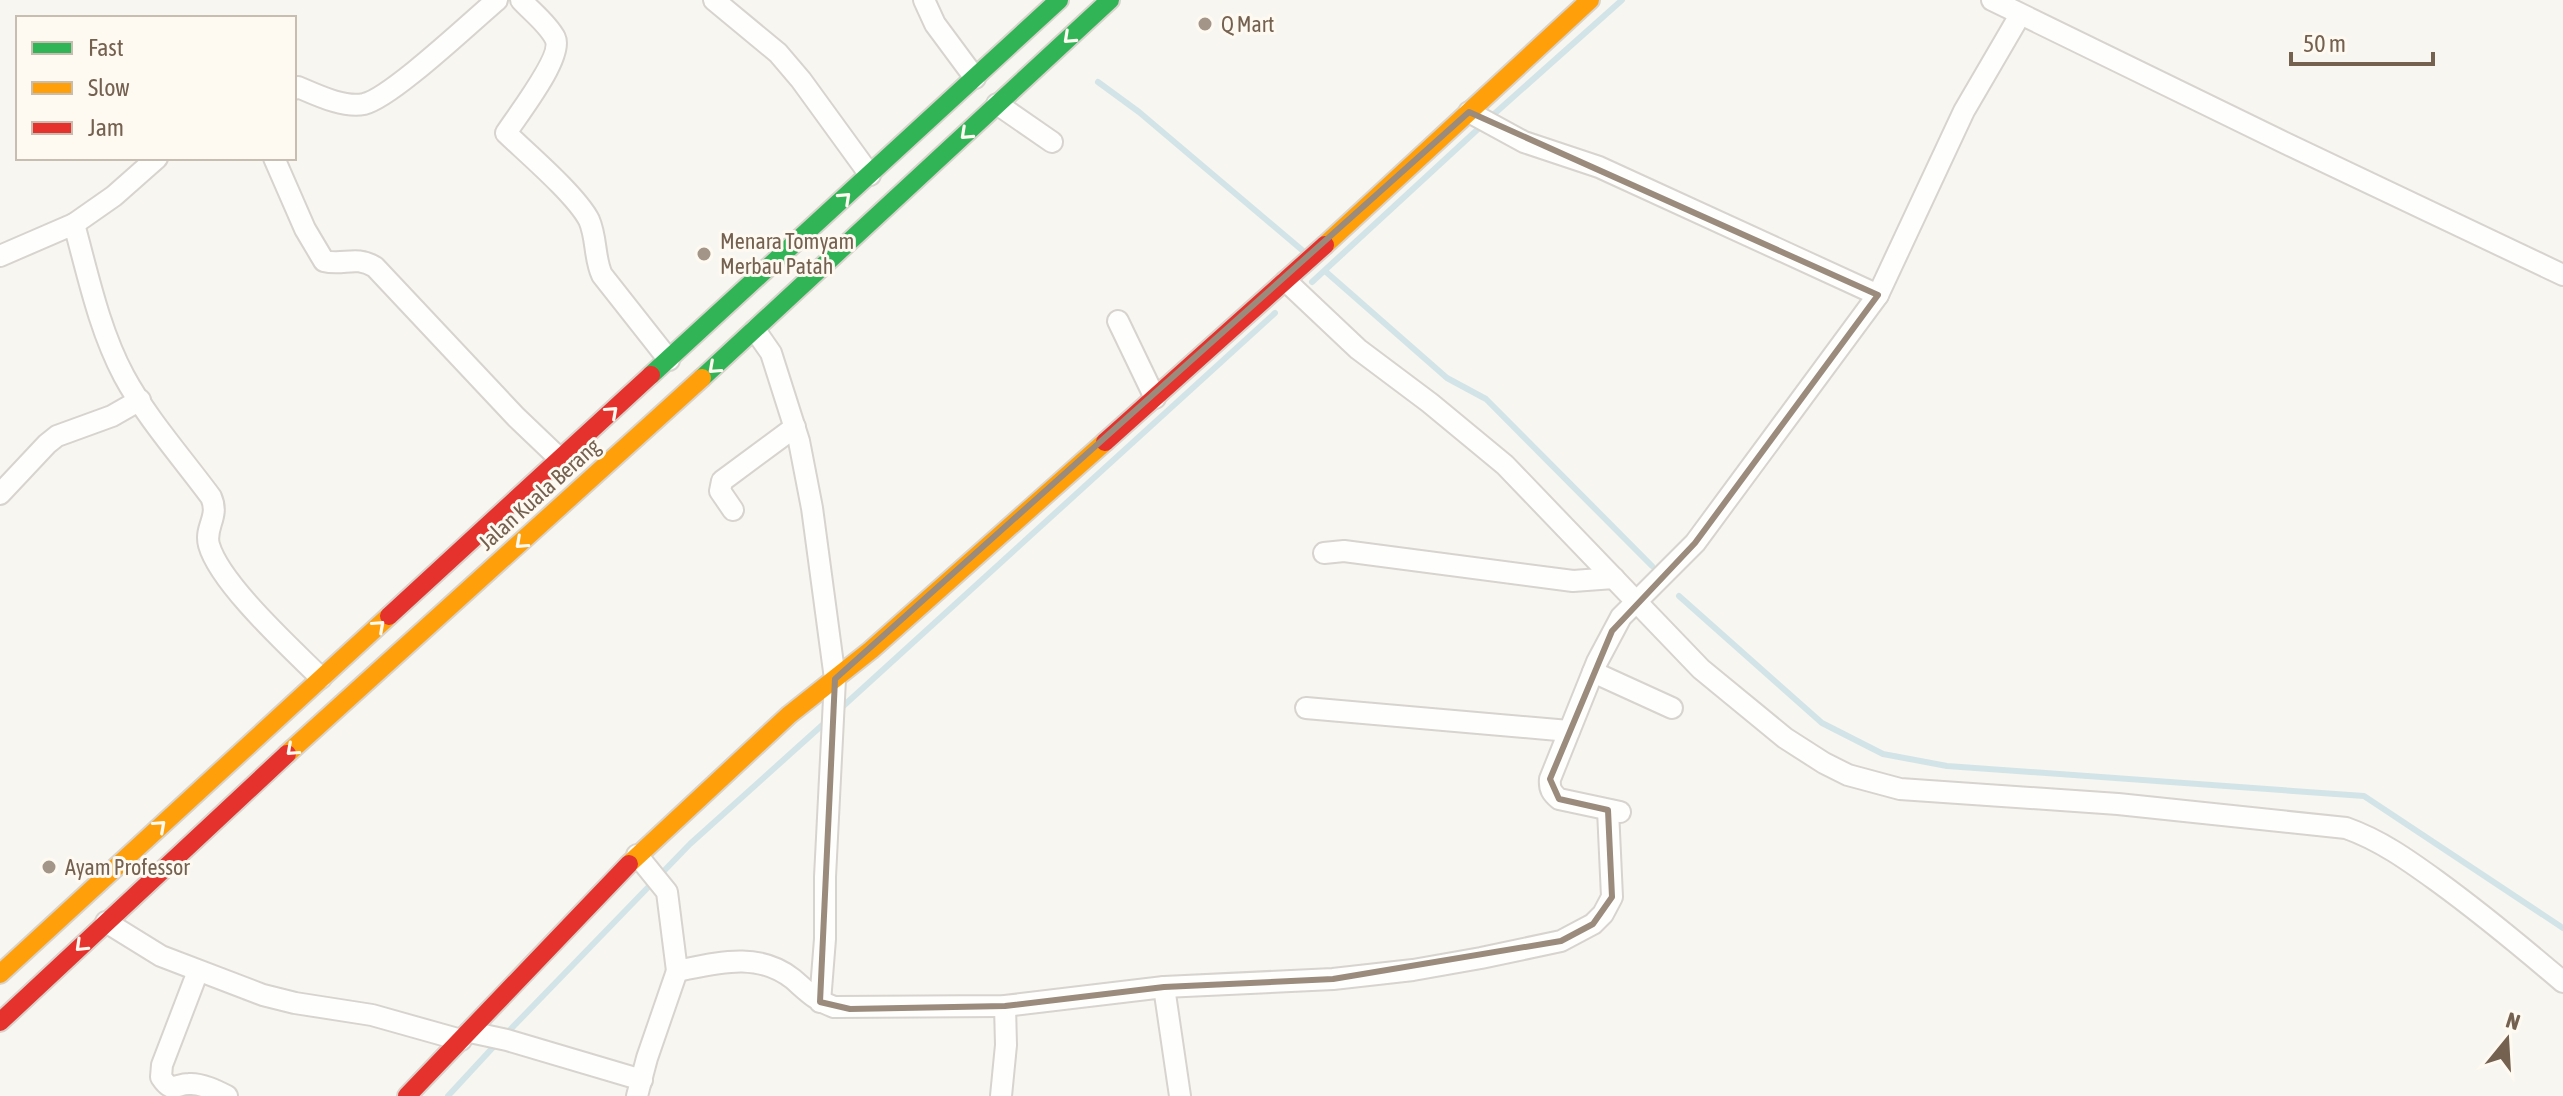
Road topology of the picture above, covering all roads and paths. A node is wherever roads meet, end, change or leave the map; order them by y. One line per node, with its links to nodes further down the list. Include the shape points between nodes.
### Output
1 (497, 0): 11 (street, via 372,101 341,102)
2 (521, 0): 25 (street, via 555,36 557,46 506,133 576,202 589,221 602,275)
3 (714, 0): 17 (street, via 778,53)
4 (924, 0): 10 (street)
5 (1059, 0): 10 (main road, Jalan Kuala Berang)
6 (1110, 0): 12 (main road, Jalan Kuala Berang, one-way to 12)
7 (1590, 0): 13 (main road)
8 (1992, 0): 9 (street)
9 (2020, 15): 20 (street); 22 (street, via 1964,111)
10 (975, 78): 17 (main road, Jalan Kuala Berang)
11 (296, 88)
12 (997, 104): 14 (street); 24 (main road, Jalan Kuala Berang, one-way to 24)
13 (1469, 112): 21 (main road); 22 (street, via 1524,142 1599,167)
14 (1052, 142)
15 (155, 160): 18 (street)
16 (275, 160): 29 (street, via 324,261 360,260 375,267)
17 (870, 175): 25 (main road, Jalan Kuala Berang, one-way to 17)
18 (74, 224): 19 (street); 27 (street, via 113,353)
19 (0, 256)
20 (2563, 275)
21 (1286, 281): 26 (main road); 33 (street, via 1358,349 1505,465)
22 (1878, 295): 34 (street, via 1695,543)
23 (1118, 321): 26 (street)
24 (755, 330): 28 (street, via 771,353); 38 (main road, Jalan Kuala Berang, one-way to 38)
25 (669, 360): 29 (main road, Jalan Kuala Berang, one-way to 25)
26 (1155, 398): 37 (main road)
27 (140, 400): 30 (street, via 57,436); 36 (street, via 211,497 215,512 208,543 222,569)
28 (795, 427): 31 (street, via 722,481 720,491); 37 (street, via 812,508)
29 (560, 459): 36 (main road, Jalan Kuala Berang, one-way to 29)
30 (0, 494)
31 (733, 510)
32 (1324, 553): 33 (street, via 1344,551 1573,581)
33 (1614, 578): 34 (street)
34 (1636, 600): 35 (street, via 1612,631); 48 (street, via 1701,669 1749,709 1804,751 1848,775 1900,789 2118,804 2346,828 2406,859 2494,922)
35 (1593, 672): 41 (street); 42 (street)
36 (321, 678): 39 (main road, Jalan Kuala Berang)
37 (834, 685): 43 (main road, via 789,715); 50 (street)
38 (350, 698): 39 (main road, via 317,710); 44 (main road, Jalan Kuala Berang, one-way to 44)
39 (297, 702): 45 (main road, Jalan Kuala Berang, one-way to 39)
40 (1306, 708): 42 (street)
41 (1672, 708)
42 (1569, 731): 49 (street, via 1550,779 1552,794 1614,811 1612,897 1593,924 1561,941 1413,970)
43 (641, 860): 47 (street, via 667,892); 53 (main road)
44 (106, 922): 46 (street, via 161,956); 52 (main road, Jalan Kuala Berang, one-way to 52)
45 (4, 963)
46 (198, 971): 53 (street, via 274,998); 55 (street, via 161,1077 177,1088 191,1084)
47 (677, 971): 50 (street, via 728,960 768,966); 54 (street)
48 (2563, 982)
49 (1164, 987): 51 (street); 58 (street)
50 (820, 1002): 51 (street, via 850,1009)
51 (1005, 1006): 57 (street)
52 (0, 1022)
53 (481, 1037): 54 (street); 56 (main road)
54 (640, 1088)
55 (227, 1096)
56 (407, 1096)
57 (1001, 1096)
58 (1180, 1096)

